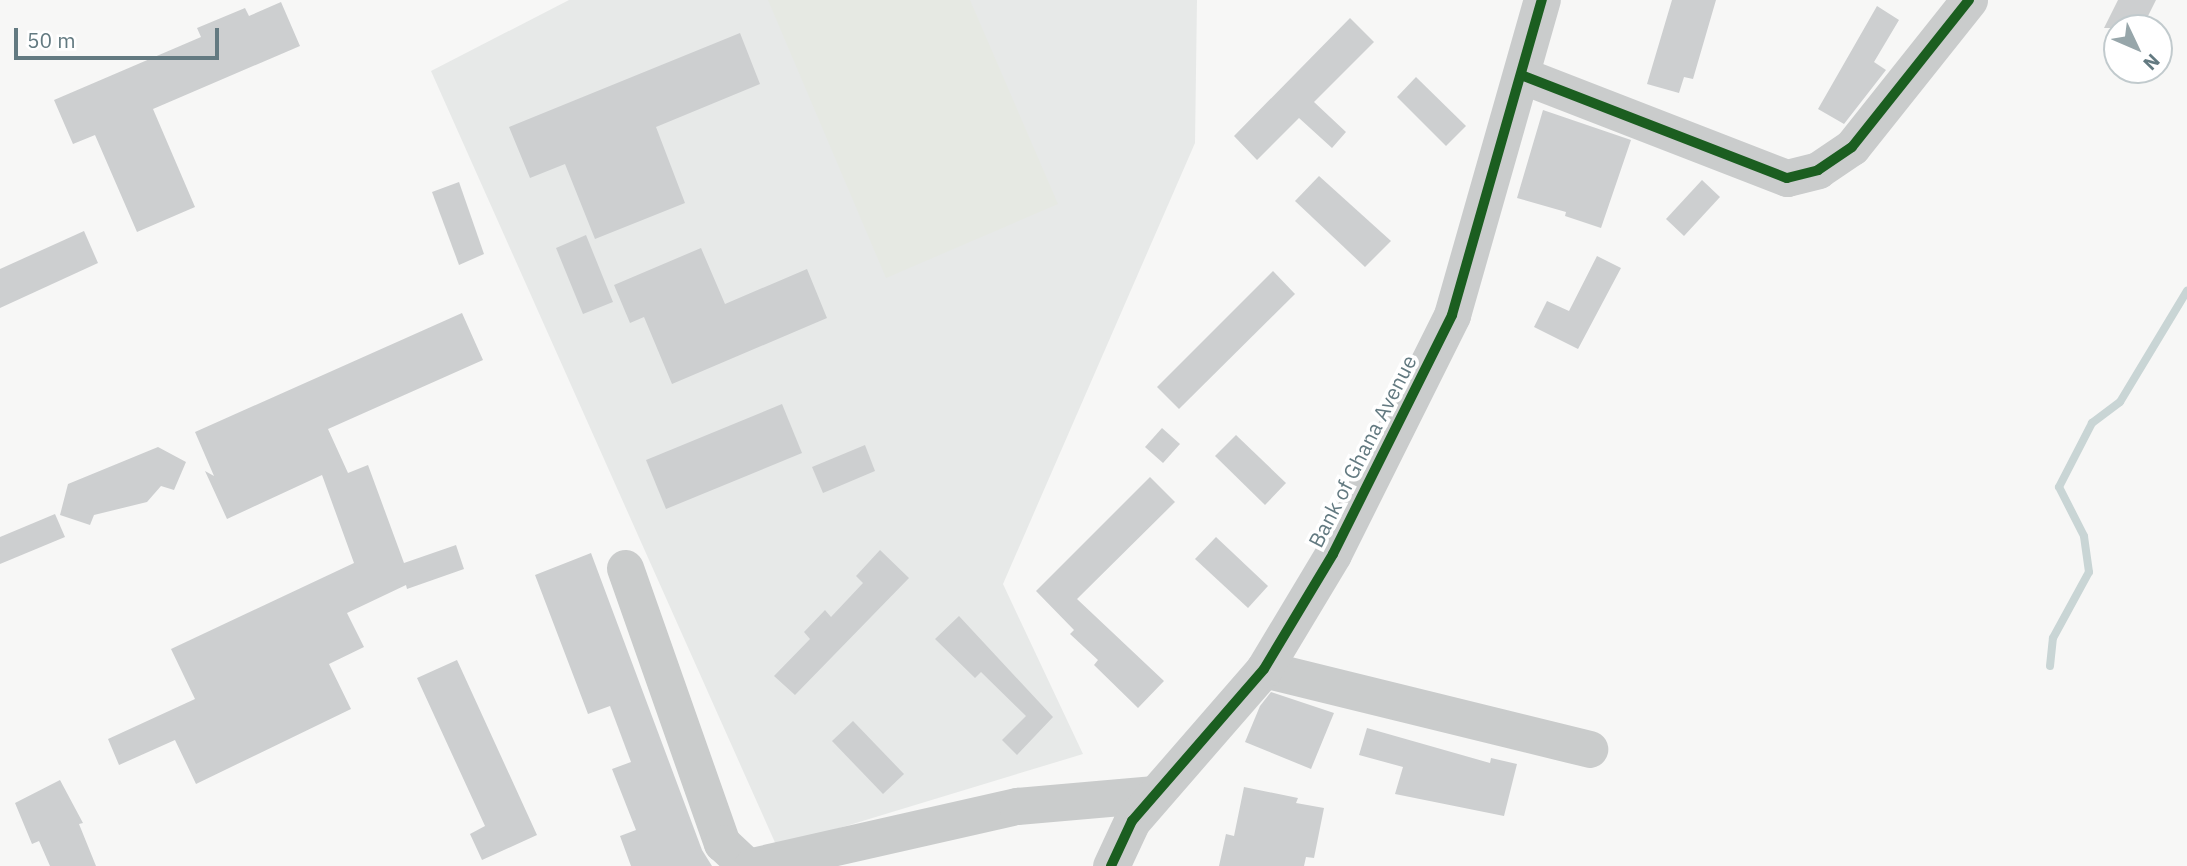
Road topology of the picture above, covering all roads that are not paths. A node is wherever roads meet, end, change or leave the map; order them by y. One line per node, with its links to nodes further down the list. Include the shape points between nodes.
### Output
1 (1542, 0): 3 (street, Bank of Ghana Avenue)
2 (1969, 0): 3 (street, via 1852,147 1818,170 1787,178)
3 (1521, 75): 5 (street, Bank of Ghana Avenue, via 1452,315 1333,554)
4 (625, 568): 8 (street, via 722,843)
5 (1264, 669): 6 (street); 7 (street, Bank of Ghana Avenue)
6 (1589, 749)
7 (1154, 794): 8 (street, via 1017,806); 9 (street, Bank of Ghana Avenue, via 1132,821)
8 (750, 866)
9 (1111, 866)

